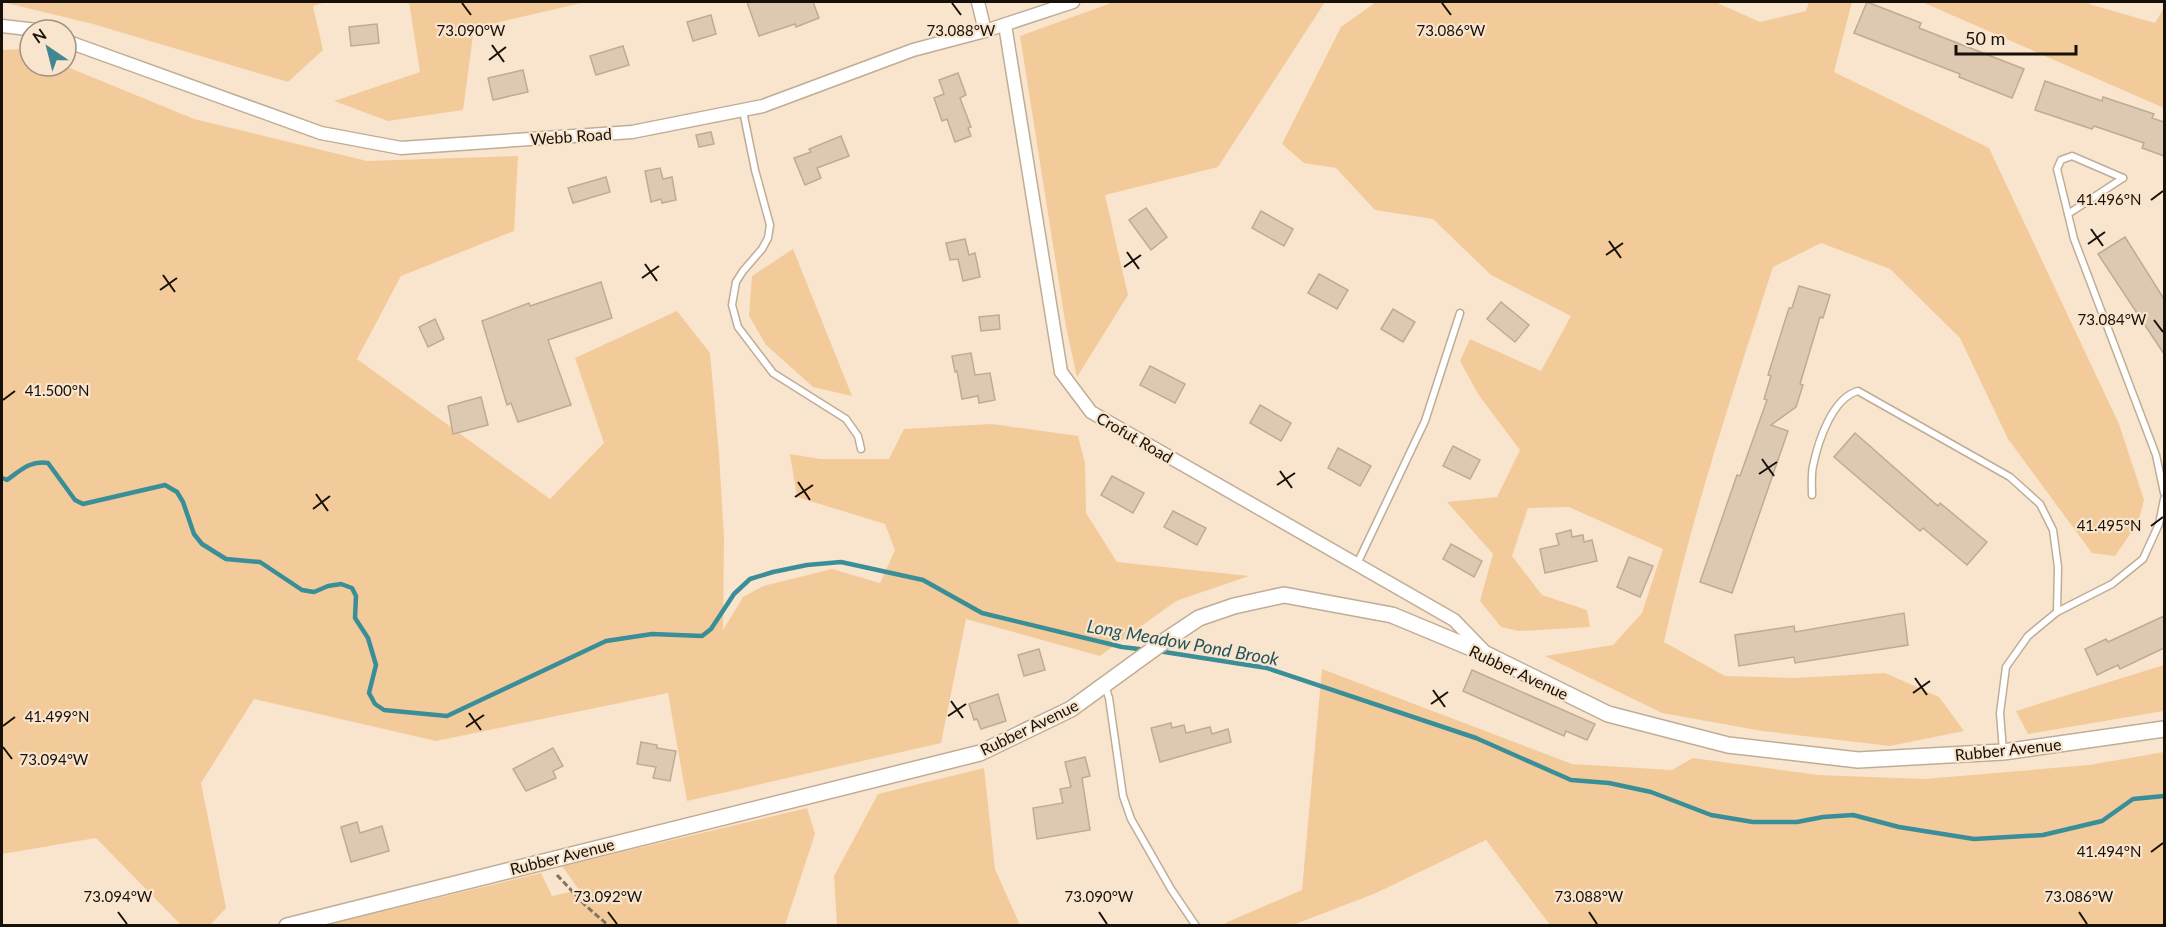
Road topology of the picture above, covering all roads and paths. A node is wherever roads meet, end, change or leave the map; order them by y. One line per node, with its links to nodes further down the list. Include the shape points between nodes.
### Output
1 (978, 2): 6 (street)
2 (1073, 2): 3 (street, Webb Road)
3 (1005, 25): 6 (street, Webb Road); 15 (street, Crofut Road, via 1061,372 1091,412)
4 (2, 26): 5 (street)
5 (18, 28)
6 (986, 31): 8 (street, Webb Road, via 913,50)
7 (78, 44): 8 (street, Webb Road, via 321,134 401,148 632,132)
8 (743, 111): 11 (lane, via 770,225 762,249 736,282 732,305 738,327 773,373 846,419 858,436)
9 (2068, 214): 9 (lane, via 2078,208 2123,178 2072,156 2061,160 2057,169); 12 (lane, via 2156,455)
10 (1460, 313): 15 (lane, via 1425,421)
11 (861, 449)
12 (2164, 493)
13 (1812, 495): 16 (lane, via 1812,468 1830,415 1849,393 1858,390 2010,477 2040,504 2053,530 2058,567)
14 (2164, 499): 16 (lane, via 2159,524 2144,559 2112,584)
15 (1357, 565): 17 (street, Crofut Road, via 1454,620)
16 (2057, 612): 20 (lane, via 2028,636 2006,667 2000,713)
17 (1488, 656): 18 (street, Rubber Avenue, via 1392,615 1284,595 1199,618); 20 (street, Rubber Avenue, via 1608,714 1728,745 1858,760)
18 (1105, 686): 21 (street, Rubber Avenue, via 1071,709 980,753); 24 (lane, via 1123,796 1131,819)
19 (2164, 729): 20 (street, Rubber Avenue)
20 (2003, 752)
21 (549, 860): 22 (street, Rubber Avenue); 23 (path, via 562,883)
22 (287, 926)
23 (609, 926)
24 (1196, 926)

